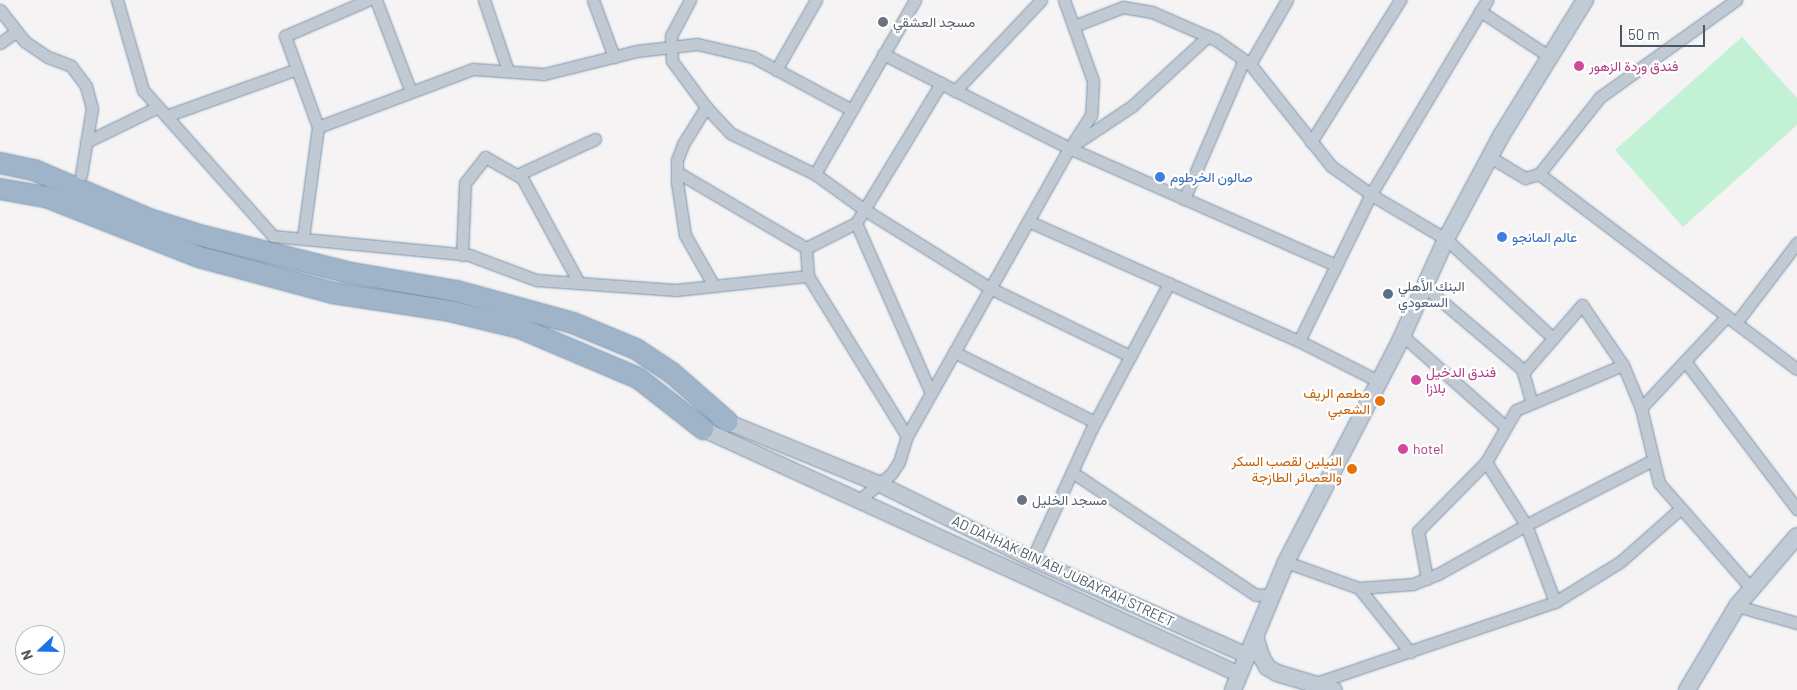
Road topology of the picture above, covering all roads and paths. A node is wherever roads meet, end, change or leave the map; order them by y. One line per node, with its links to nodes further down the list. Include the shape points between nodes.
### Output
1 (4, 0): 16 (street)
2 (117, 0): 39 (street, via 143,90)
3 (368, 0): 31 (street, via 285,36)
4 (376, 0): 36 (street)
5 (484, 0): 33 (street)
6 (593, 0): 28 (street)
7 (690, 0): 26 (street, via 671,35)
8 (816, 0): 32 (street)
9 (915, 0): 27 (street)
10 (1041, 0): 35 (street)
11 (1064, 0): 22 (street)
12 (1287, 0): 30 (street)
13 (1487, 0): 21 (street)
14 (1585, 0): 29 (main road)
15 (1736, 0): 19 (street)
16 (0, 2)
17 (1395, 2): 43 (street)
18 (1124, 4): 22 (street); 24 (street)
19 (1723, 5): 49 (street, via 1600,97)
20 (0, 10): 23 (street)
21 (1480, 11): 29 (street); 53 (street)
22 (1074, 26): 44 (street, via 1093,81 1091,115)
23 (16, 32): 25 (street); 42 (street, via 36,50 71,66 78,73 86,86 92,108)
24 (1208, 36): 30 (street); 44 (street, via 1132,106)
25 (0, 43)
26 (671, 47): 28 (street); 32 (street, via 697,44 753,57); 37 (street, via 672,61)
27 (883, 54): 34 (street); 38 (street)
28 (614, 57): 33 (street, via 544,74)
29 (1550, 57): 45 (main road)
30 (1247, 62): 43 (street); 54 (street)
31 (297, 69): 39 (street); 40 (street)
32 (776, 70): 38 (street)
33 (508, 71): 36 (street, via 473,69)
34 (941, 83): 35 (street); 55 (street)
35 (955, 91): 44 (street)
36 (412, 92): 40 (street)
37 (706, 107): 47 (street, via 682,144); 48 (street, via 730,133)
38 (852, 110): 48 (street)
39 (162, 111): 42 (street); 58 (street, via 273,236)
40 (318, 127): 58 (street)
41 (595, 139): 51 (street)
42 (86, 142): 50 (street)
43 (1311, 142): 53 (street, via 1331,166)
44 (1069, 148): 54 (street); 56 (street)
45 (1490, 157): 49 (street, via 1525,178); 59 (main road)
46 (0, 163): 84 (highway, via 34,170 149,219 199,234 346,272 456,291 573,323 636,349 672,374)
47 (677, 172): 61 (street); 67 (street, via 685,234)
48 (815, 174): 55 (street)
49 (1538, 174): 70 (street)
50 (80, 175)
51 (517, 175): 62 (street, via 485,157 465,183); 65 (street, via 522,178)
52 (0, 189): 87 (highway, via 46,197 199,257 333,293 450,311 520,328 638,378 683,410)
53 (1371, 194): 59 (street); 63 (street)
54 (1184, 198): 63 (street)
55 (865, 210): 57 (street); 69 (street)
56 (1028, 221): 66 (street); 69 (street)
57 (856, 223): 61 (street); 81 (street)
58 (303, 238): 62 (street)
59 (1446, 239): 68 (main road); 72 (street)
60 (1797, 244): 70 (street)
61 (806, 248): 64 (street)
62 (462, 254): 65 (street, via 536,280)
63 (1336, 264): 73 (street)
64 (808, 276): 67 (street); 88 (street)
65 (579, 283): 67 (street, via 676,290)
66 (1169, 283): 73 (street); 75 (street)
67 (714, 286)
68 (1425, 287): 71 (main road); 79 (street)
69 (990, 288): 74 (street); 75 (street)
70 (1731, 320): 76 (street); 78 (street)
71 (1403, 336): 80 (main road); 86 (street)
72 (1553, 338): 77 (street, via 1582,306); 79 (street)
73 (1298, 340): 80 (street)
74 (954, 352): 81 (street); 85 (street)
75 (1130, 356): 85 (street)
76 (1685, 361): 83 (street); 95 (street)
77 (1623, 365): 82 (street); 83 (street)
78 (1797, 369)
79 (1523, 373): 82 (street)
80 (1380, 382): 99 (main road)
81 (931, 393): 88 (street)
82 (1532, 403): 86 (street, via 1516,410)
83 (1641, 408): 89 (street)
84 (728, 422): 92 (street, AD DAHHAK BIN ABI JUBAYRAH STREET)
85 (1095, 422): 91 (street)
86 (1506, 427): 90 (street)
87 (702, 429): 93 (street)
88 (907, 436): 92 (street, via 899,462)
89 (1653, 460): 94 (street, via 1659,483); 96 (street)
90 (1486, 462): 96 (street); 100 (street, via 1418,531)
91 (1072, 472): 98 (street); 103 (street, via 1256,595)
92 (880, 484): 93 (street); 98 (street, AD DAHHAK BIN ABI JUBAYRAH STREET)
93 (859, 500): 110 (street)
94 (1681, 508): 102 (street); 104 (street, via 1620,562)
95 (1797, 509)
96 (1526, 525): 100 (street); 104 (street)
97 (1797, 536): 102 (main road)
98 (1032, 559): 109 (street, AD DAHHAK BIN ABI JUBAYRAH STREET)
99 (1286, 562): 101 (street); 103 (main road)
100 (1427, 579): 101 (street, via 1413,584)
101 (1359, 588): 108 (street)
102 (1751, 588): 105 (main road)
103 (1273, 594): 107 (main road)
104 (1555, 602): 108 (street)
105 (1737, 606): 106 (street); 114 (main road)
106 (1797, 623)
107 (1255, 637): 109 (main road); 111 (main road, via 1267,667)
108 (1410, 652): 111 (street)
109 (1247, 656): 110 (main road)
110 (1239, 674): 112 (main road)
111 (1312, 684): 113 (main road)
112 (1233, 690)
113 (1334, 690)
114 (1687, 690)

